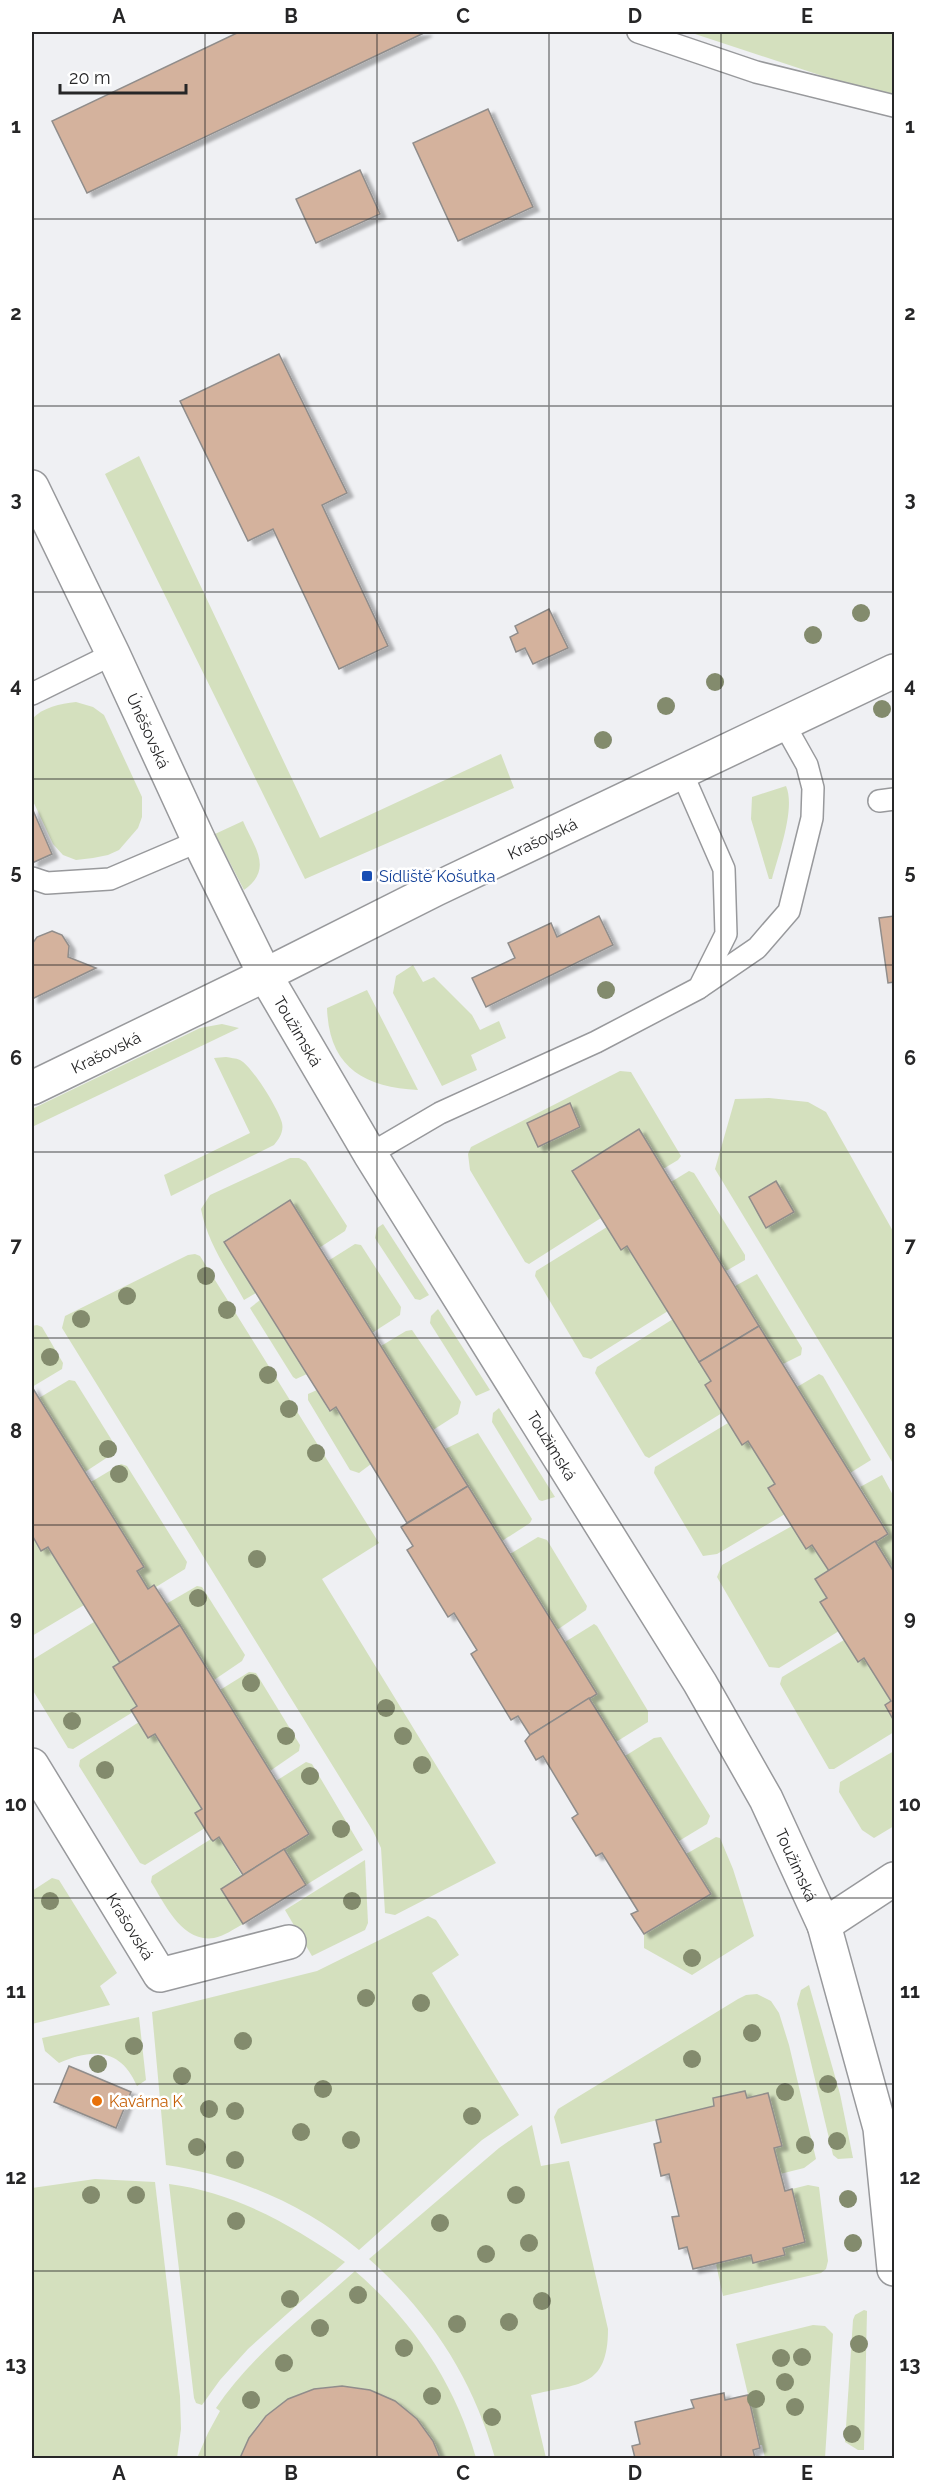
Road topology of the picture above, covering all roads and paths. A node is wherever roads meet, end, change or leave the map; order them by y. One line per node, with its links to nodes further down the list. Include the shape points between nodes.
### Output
1 (638, 32): 2 (lane, via 756,72)
2 (894, 106)
3 (32, 488): 4 (street, Úněšovská)
4 (113, 654): 6 (lane); 9 (street, Úněšovská)
5 (894, 671): 7 (street, Krašovská)
6 (32, 694)
7 (784, 724): 8 (street, Krašovská); 12 (lane, via 807,765 813,788 812,818 789,911 757,948)
8 (682, 773): 11 (street, Krašovská); 12 (lane, via 724,869 726,934)
9 (199, 842): 10 (lane, via 110,879 47,882); 11 (street, Úněšovská)
10 (32, 878)
11 (265, 975): 13 (street, Krašovská); 14 (street, Toužimská)
12 (699, 988): 14 (lane, via 596,1042 441,1113)
13 (32, 1088)
14 (370, 1154): 17 (street, Toužimská, via 700,1683 766,1799)
15 (32, 1765): 18 (street, Krašovská, via 160,1976)
16 (894, 1882): 17 (street, Toužimská)
17 (825, 1925): 19 (street, Toužimská, via 880,2128)
18 (289, 1942)
19 (894, 2269)

